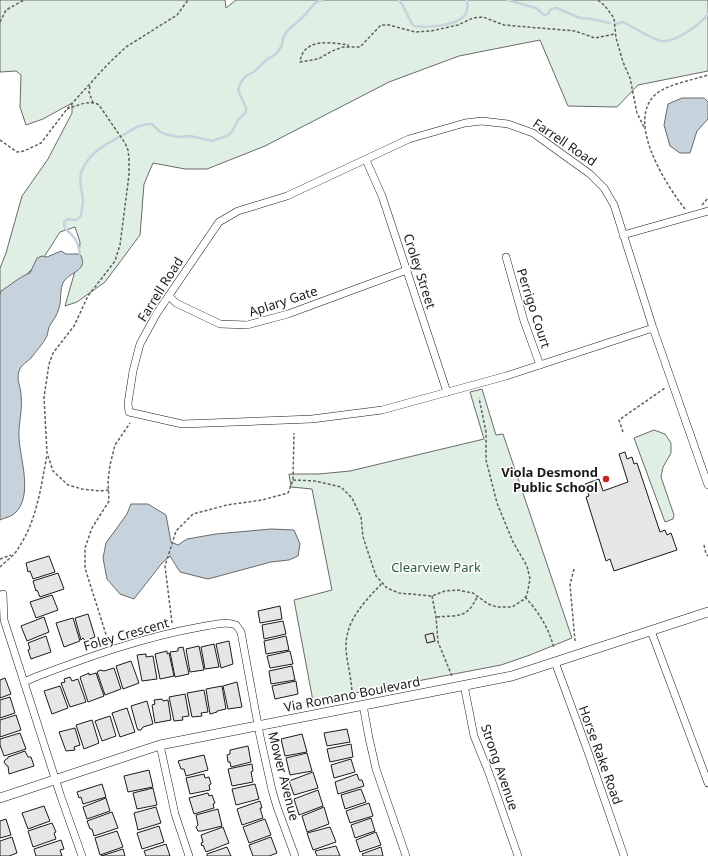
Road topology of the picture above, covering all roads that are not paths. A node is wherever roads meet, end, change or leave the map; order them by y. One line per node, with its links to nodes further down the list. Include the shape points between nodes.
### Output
1 (366, 160): 3 (street, Farrell Road, via 409,139 465,123 491,121 517,126 533,133 598,180 614,205); 5 (street, Croley Street, via 382,196); 6 (street, Farrell Road, via 287,196 238,211 219,222)
2 (708, 211): 3 (street)
3 (623, 235): 7 (street, Farrell Road)
4 (506, 257): 8 (street, Perrigo Court, via 524,321)
5 (408, 270): 6 (street, Aplary Gate, via 288,314 247,325 220,324 176,303); 9 (street, Croley Street)
6 (169, 296): 9 (street, Farrell Road, via 140,344 133,371 129,412 182,424 312,419 382,410)
7 (653, 328): 8 (street, Farrell Road); 10 (street, Farrell Road)
8 (540, 365): 9 (street, Farrell Road)
9 (447, 392)
10 (708, 484)
11 (3, 594): 15 (street, via 4,620)
12 (708, 612): 13 (street, Via Romano Boulevard)
13 (651, 631): 14 (street, Via Romano Boulevard); 21 (street)
14 (555, 662): 16 (street, Via Romano Boulevard, via 512,676); 28 (street, Horse Rake Road)
15 (24, 682): 18 (street, Foley Crescent, via 142,640 229,623 236,625 241,632); 20 (street)
16 (464, 685): 17 (street, Via Romano Boulevard); 27 (street, Strong Avenue, via 474,736)
17 (363, 705): 18 (street, Via Romano Boulevard); 26 (street, via 376,769)
18 (259, 725): 19 (street, Via Romano Boulevard); 25 (street, Mower Avenue, via 277,807)
19 (160, 745): 20 (street, Via Romano Boulevard); 24 (street, via 177,822)
20 (55, 779): 22 (street, Via Romano Boulevard); 23 (street)
21 (708, 783)
22 (0, 798)
23 (82, 856)
24 (189, 856)
25 (295, 856)
26 (406, 856)
27 (518, 856)
28 (624, 856)

